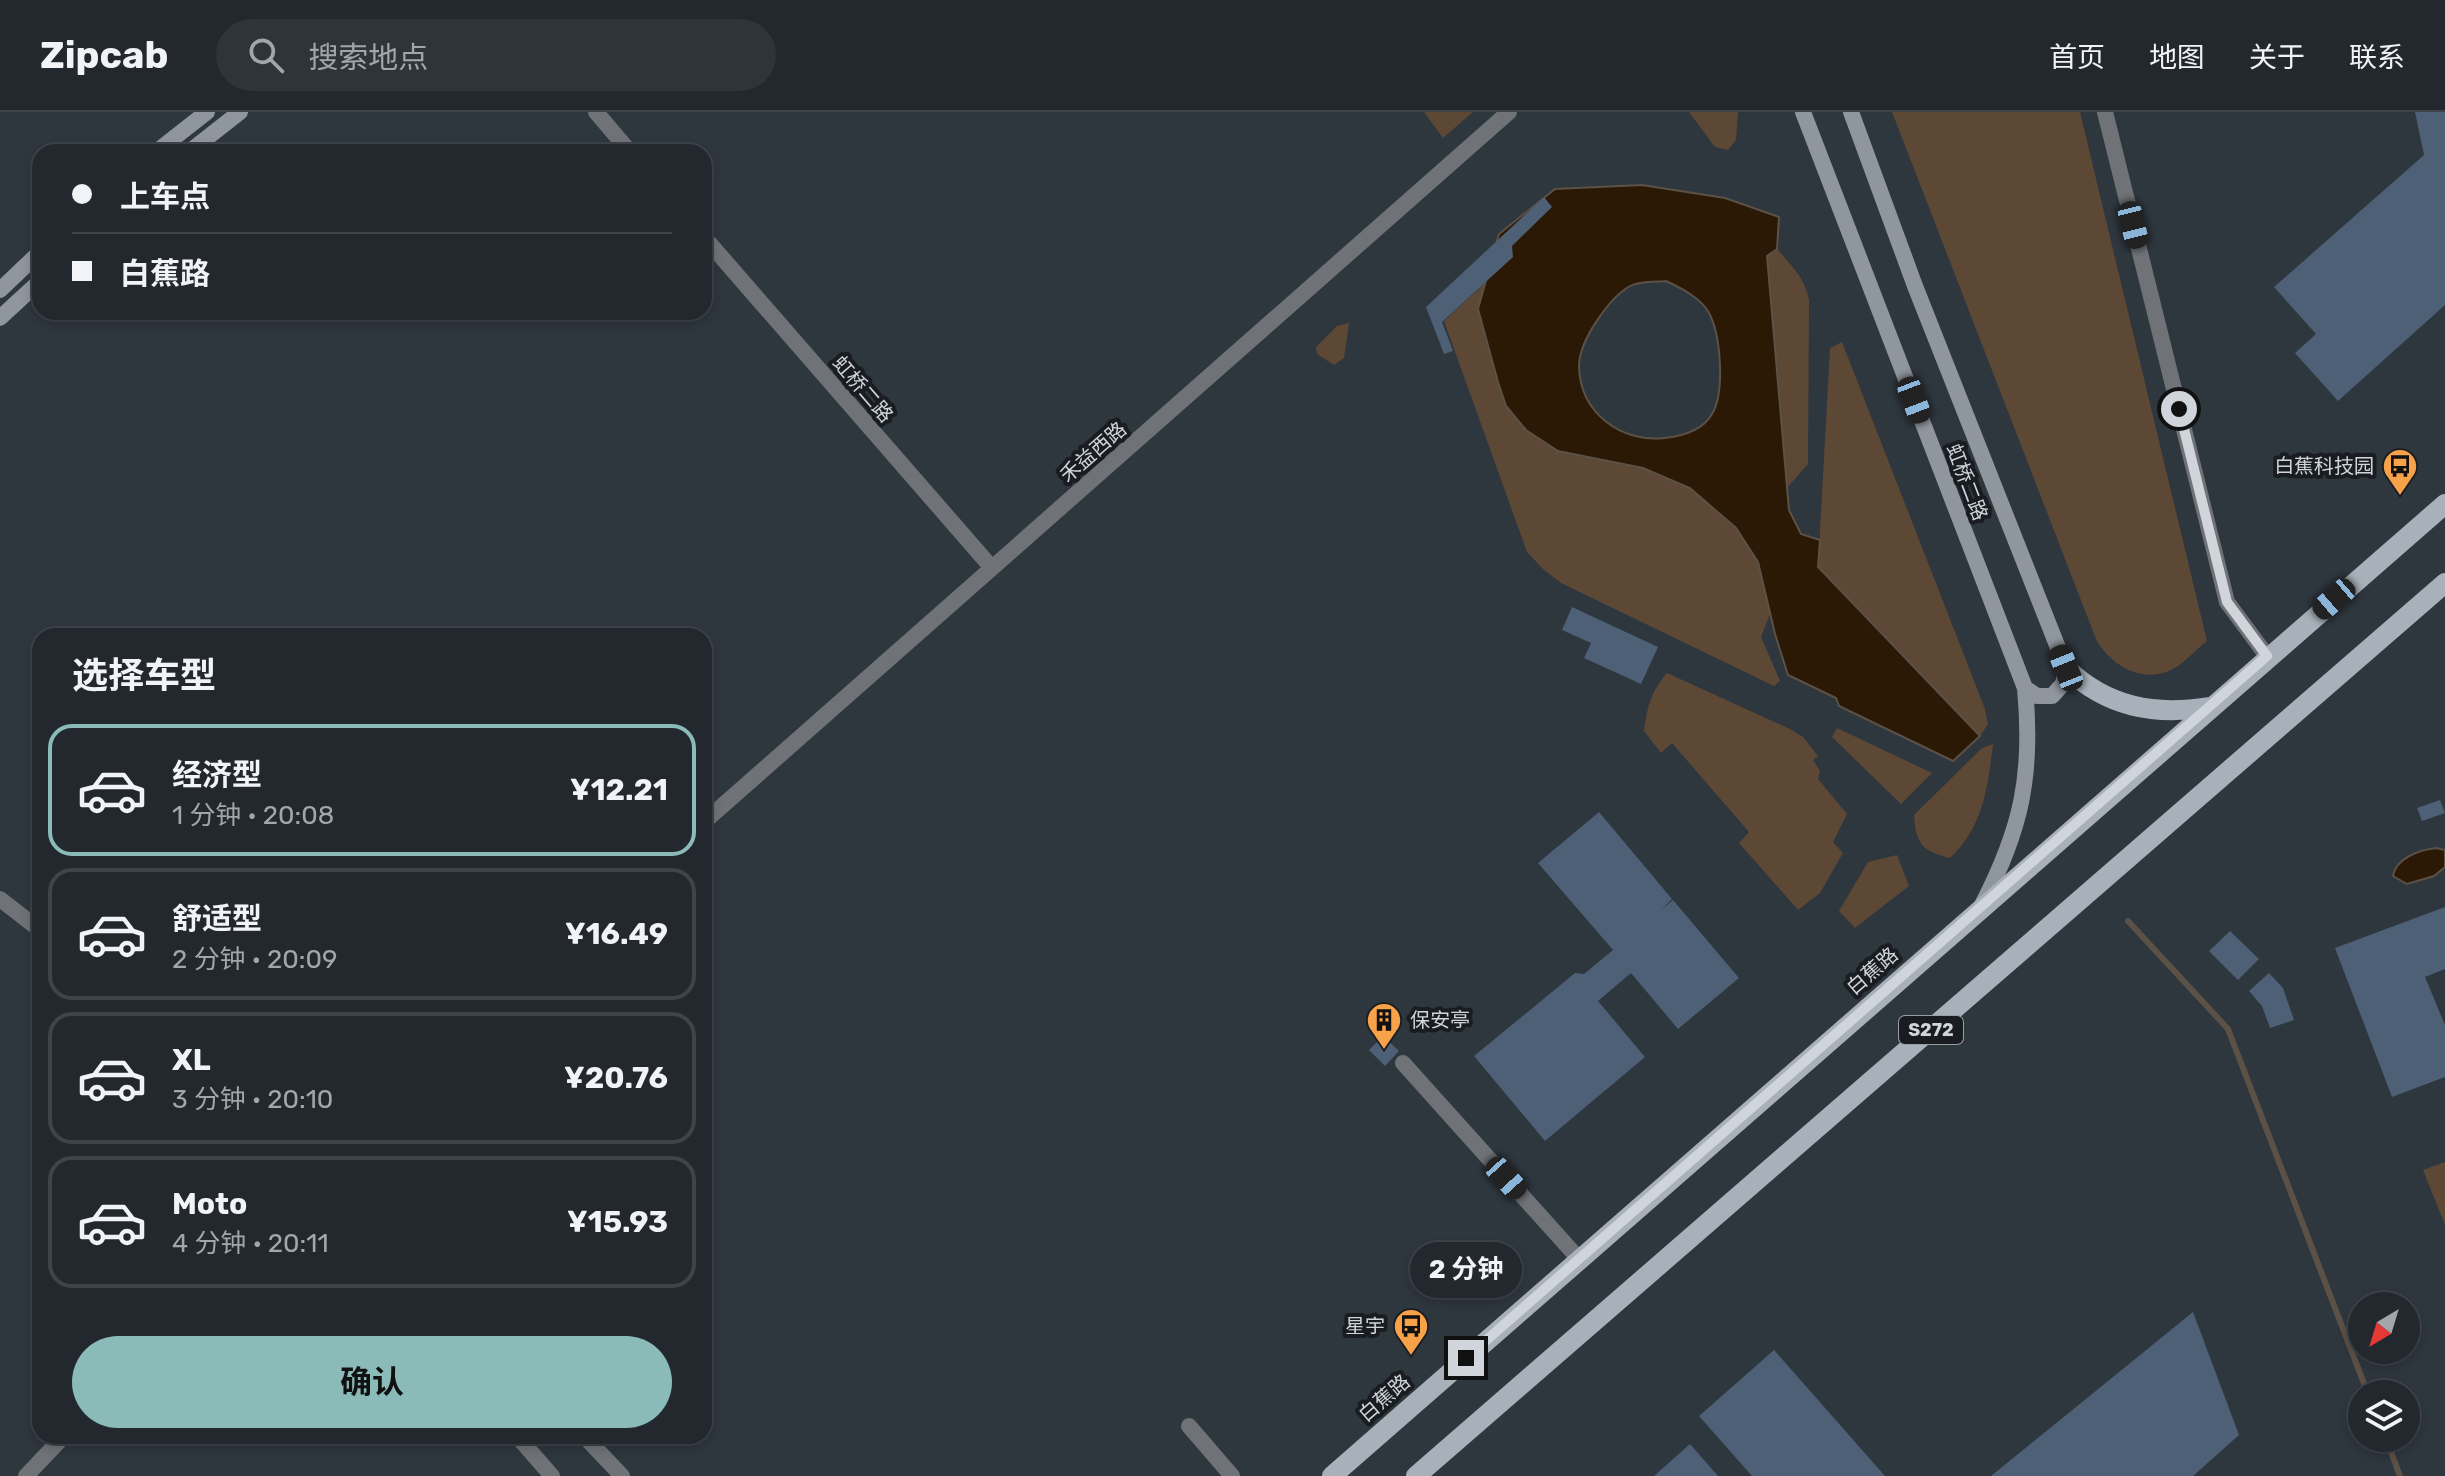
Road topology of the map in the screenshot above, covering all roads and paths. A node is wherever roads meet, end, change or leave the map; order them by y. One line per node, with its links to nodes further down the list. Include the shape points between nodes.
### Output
1 (207, 112): 8 (street)
2 (240, 112): 9 (street)
3 (596, 112): 10 (street)
4 (1509, 112): 17 (street, 禾益西路)
5 (1803, 112): 21 (street, 虹桥二路)
6 (1851, 112): 20 (street, 虹桥二路)
7 (2105, 112): 19 (street, via 2227,602)
8 (166, 144)
9 (199, 144)
10 (623, 144)
11 (712, 246): 17 (street, 虹桥二路)
12 (32, 260): 14 (street)
13 (32, 288): 15 (street)
14 (0, 290)
15 (0, 318)
16 (2445, 504): 19 (main road, 白蕉路 / S272)
17 (992, 568): 23 (street, 禾益西路)
18 (2445, 583): 40 (main road, S272)
19 (2267, 656): 22 (main road, 白蕉路 / S272)
20 (2066, 668): 21 (street, via 2063,684 2052,696 2037,696); 22 (main road, via 2094,692 2130,707)
21 (2025, 688): 25 (street, 虹桥二路, via 2023,801 2006,856)
22 (2209, 707): 25 (main road, 白蕉路 / S272)
23 (712, 815)
24 (0, 899): 27 (street)
25 (1982, 906): 30 (main road, 白蕉路 / S272)
26 (0, 910): 28 (street)
27 (32, 924)
28 (32, 935)
29 (1403, 1063): 30 (street)
30 (1579, 1259): 39 (main road, 白蕉路 / S272)
31 (1189, 1426): 38 (street)
32 (56, 1444): 35 (street)
33 (524, 1444): 36 (street)
34 (592, 1444): 37 (street)
35 (26, 1476)
36 (552, 1476)
37 (622, 1476)
38 (1232, 1476)
39 (1332, 1476)
40 (1416, 1476)

